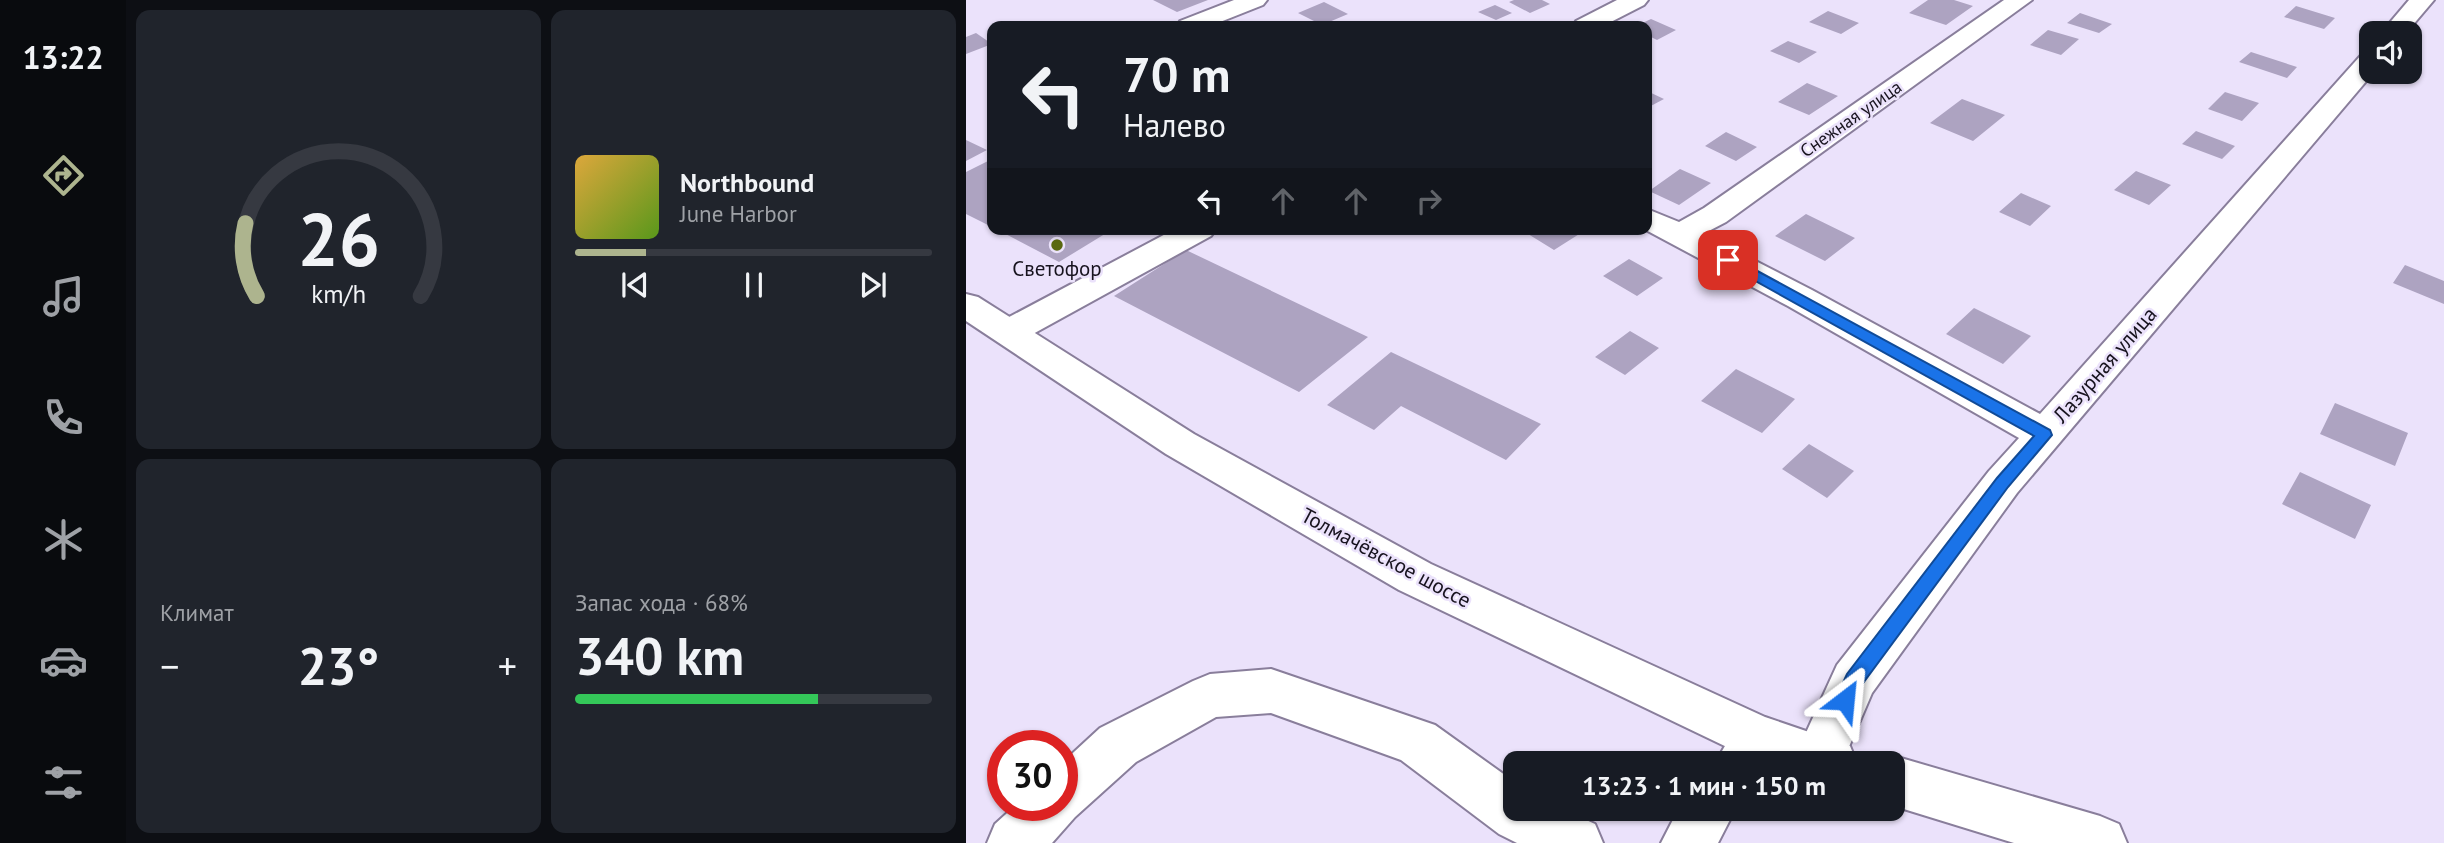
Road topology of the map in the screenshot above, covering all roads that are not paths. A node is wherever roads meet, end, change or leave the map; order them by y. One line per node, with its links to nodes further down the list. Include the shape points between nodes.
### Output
1 (1255, 0): 5 (street)
2 (1636, 0): 6 (street)
3 (2020, 0): 10 (street, Снежная улица, via 1715,215)
4 (2422, 0): 7 (street)
5 (1202, 21)
6 (1595, 21)
7 (2404, 21)
8 (2359, 73): 14 (street, Лазурная улица)
9 (1652, 220): 10 (street)
10 (1680, 234): 14 (street)
11 (1189, 235): 13 (street)
12 (966, 305): 13 (street, Толмачёвское шоссе)
13 (1009, 332): 15 (street, Толмачёвское шоссе, via 1180,444 1415,577)
14 (2044, 435): 16 (street, Лазурная улица, via 2003,482 1854,680)
15 (1748, 751)
16 (1829, 751)
17 (1078, 782): 22 (street, via 1118,745 1210,696 1271,691 1417,742 1517,816)
18 (1905, 784): 24 (street)
19 (1037, 821): 21 (street)
20 (1702, 821): 23 (street)
21 (1014, 843)
22 (1576, 843)
23 (1688, 843)
24 (2100, 843)

